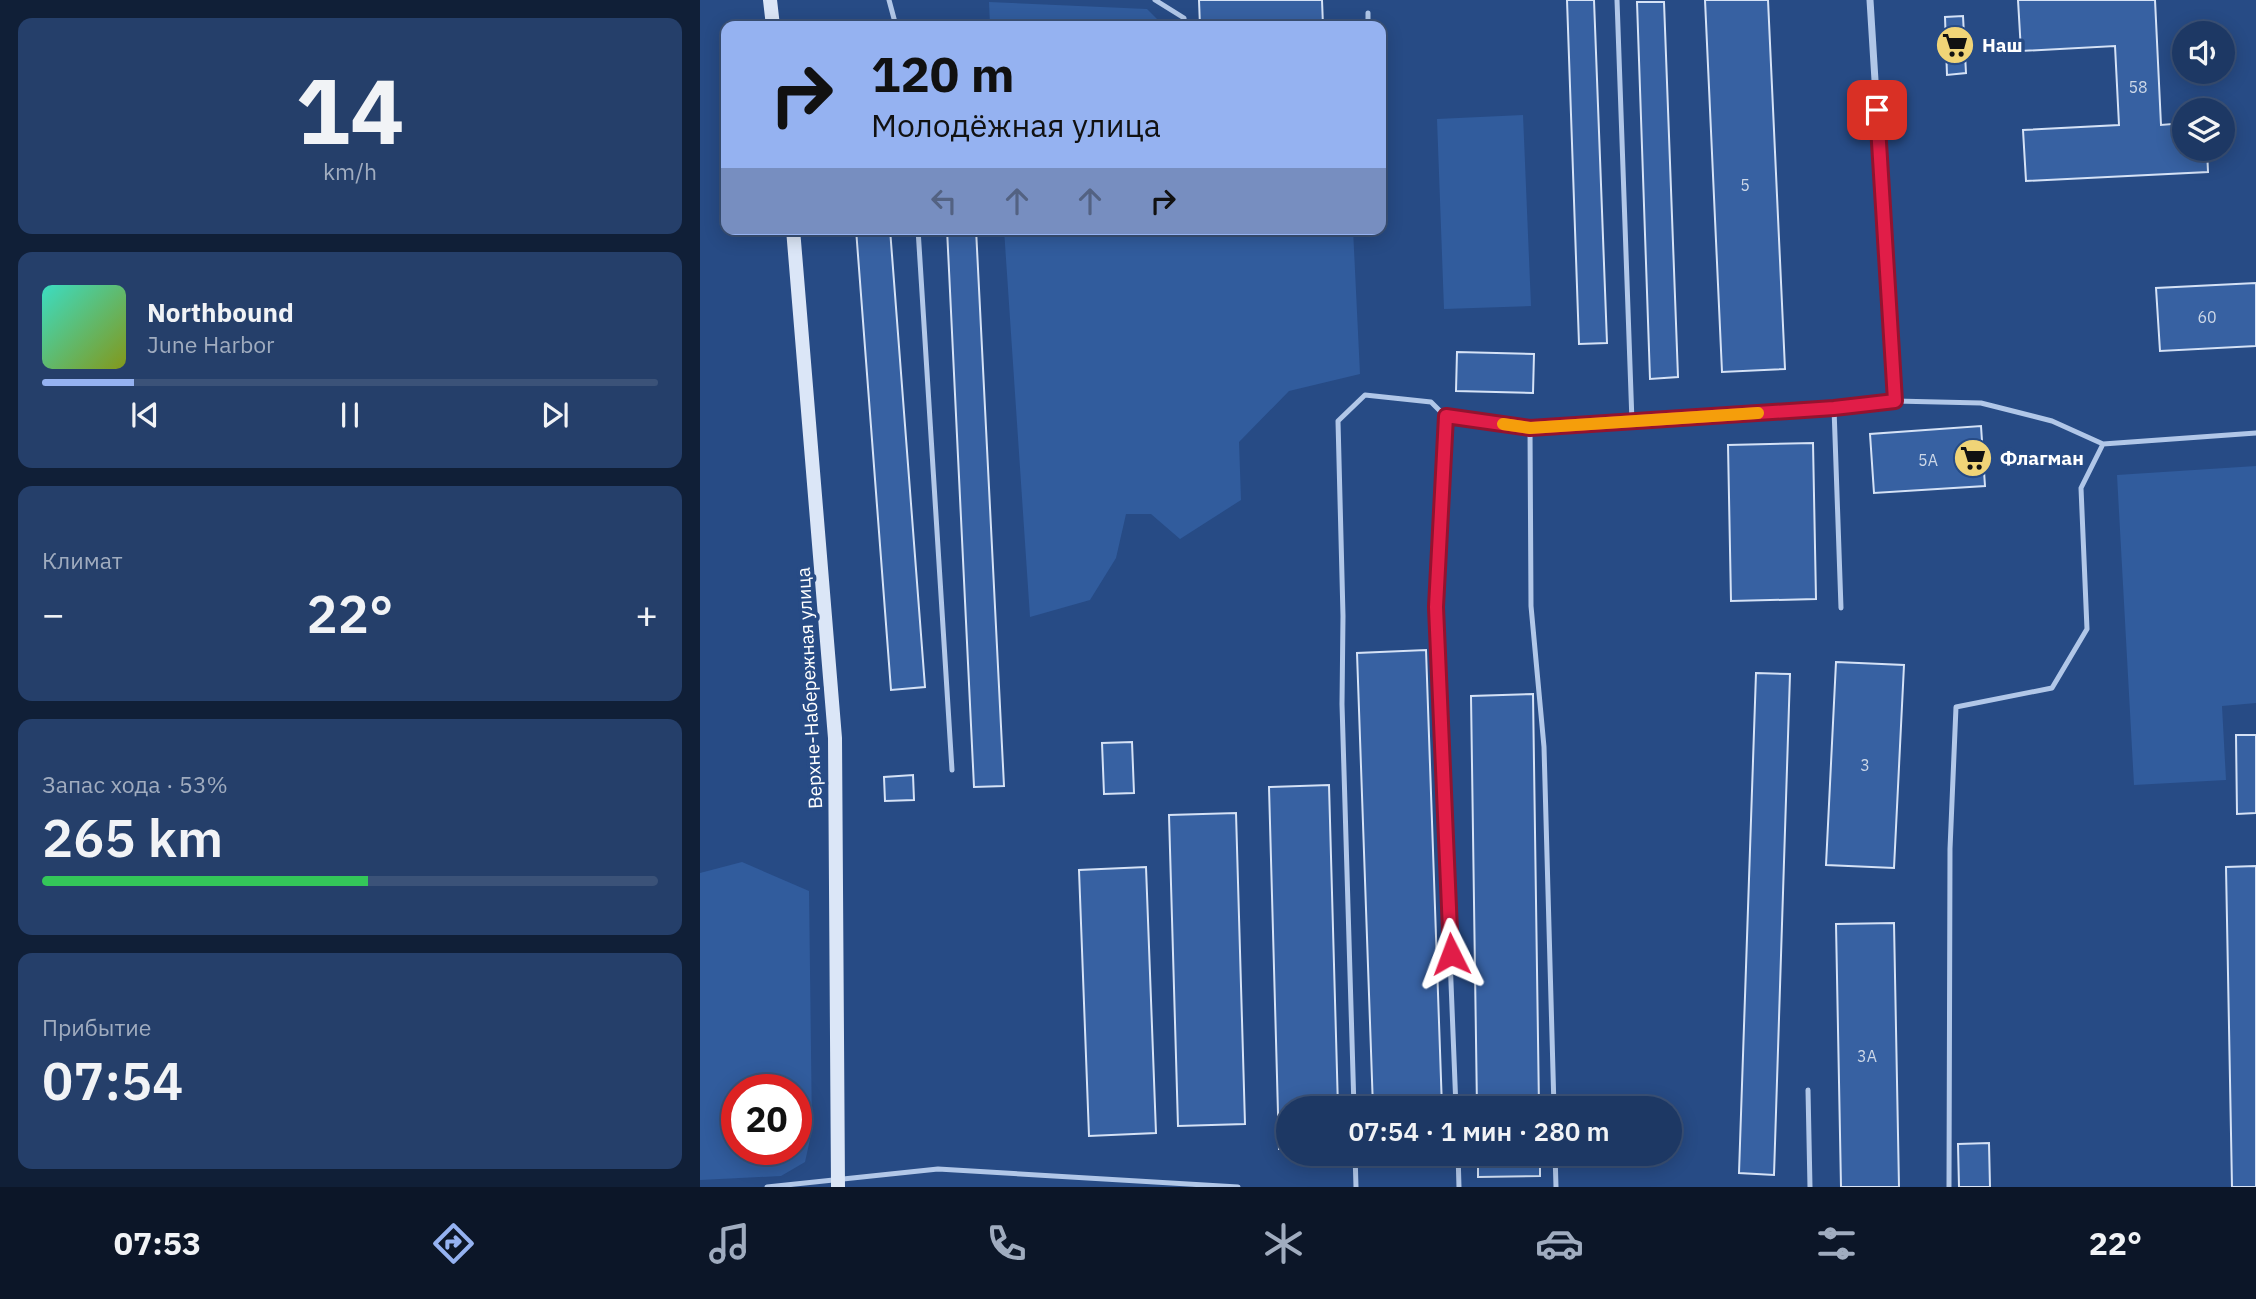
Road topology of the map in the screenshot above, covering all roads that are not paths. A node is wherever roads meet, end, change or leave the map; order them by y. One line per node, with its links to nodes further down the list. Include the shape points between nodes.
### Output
1 (770, 0): 7 (street)
2 (889, 0): 8 (lane)
3 (1155, 0): 9 (lane)
4 (1617, 0): 16 (lane)
5 (1870, 0): 13 (street)
6 (1368, 13): 10 (lane)
7 (772, 21)
8 (895, 21)
9 (1184, 21)
10 (1368, 21)
11 (793, 235): 29 (street, Верхне-Набережная улица, via 835,738)
12 (918, 235): 21 (lane)
13 (1895, 401): 14 (lane); 19 (lane, via 1981,403 2052,421)
14 (1834, 408): 16 (lane); 20 (lane)
15 (1446, 416): 17 (lane); 23 (lane, via 1431,402 1364,395 1338,421); 24 (lane, via 1436,607)
16 (1632, 422): 17 (lane)
17 (1530, 428): 25 (lane, via 1531,606 1544,747)
18 (2256, 432): 19 (lane)
19 (2103, 444): 36 (lane, via 2081,488 2087,629 2052,688 1956,707 1950,849)
20 (1841, 608)
21 (952, 771)
22 (1808, 1090): 35 (lane)
23 (1353, 1096)
24 (1456, 1096)
25 (1554, 1096)
26 (1355, 1166): 32 (lane)
27 (1458, 1166): 33 (lane)
28 (1555, 1166): 34 (lane)
29 (837, 1183): 30 (lane); 31 (lane, via 938,1169)
30 (767, 1187)
31 (1238, 1187)
32 (1356, 1187)
33 (1459, 1187)
34 (1556, 1187)
35 (1810, 1187)
36 (1950, 1187)

